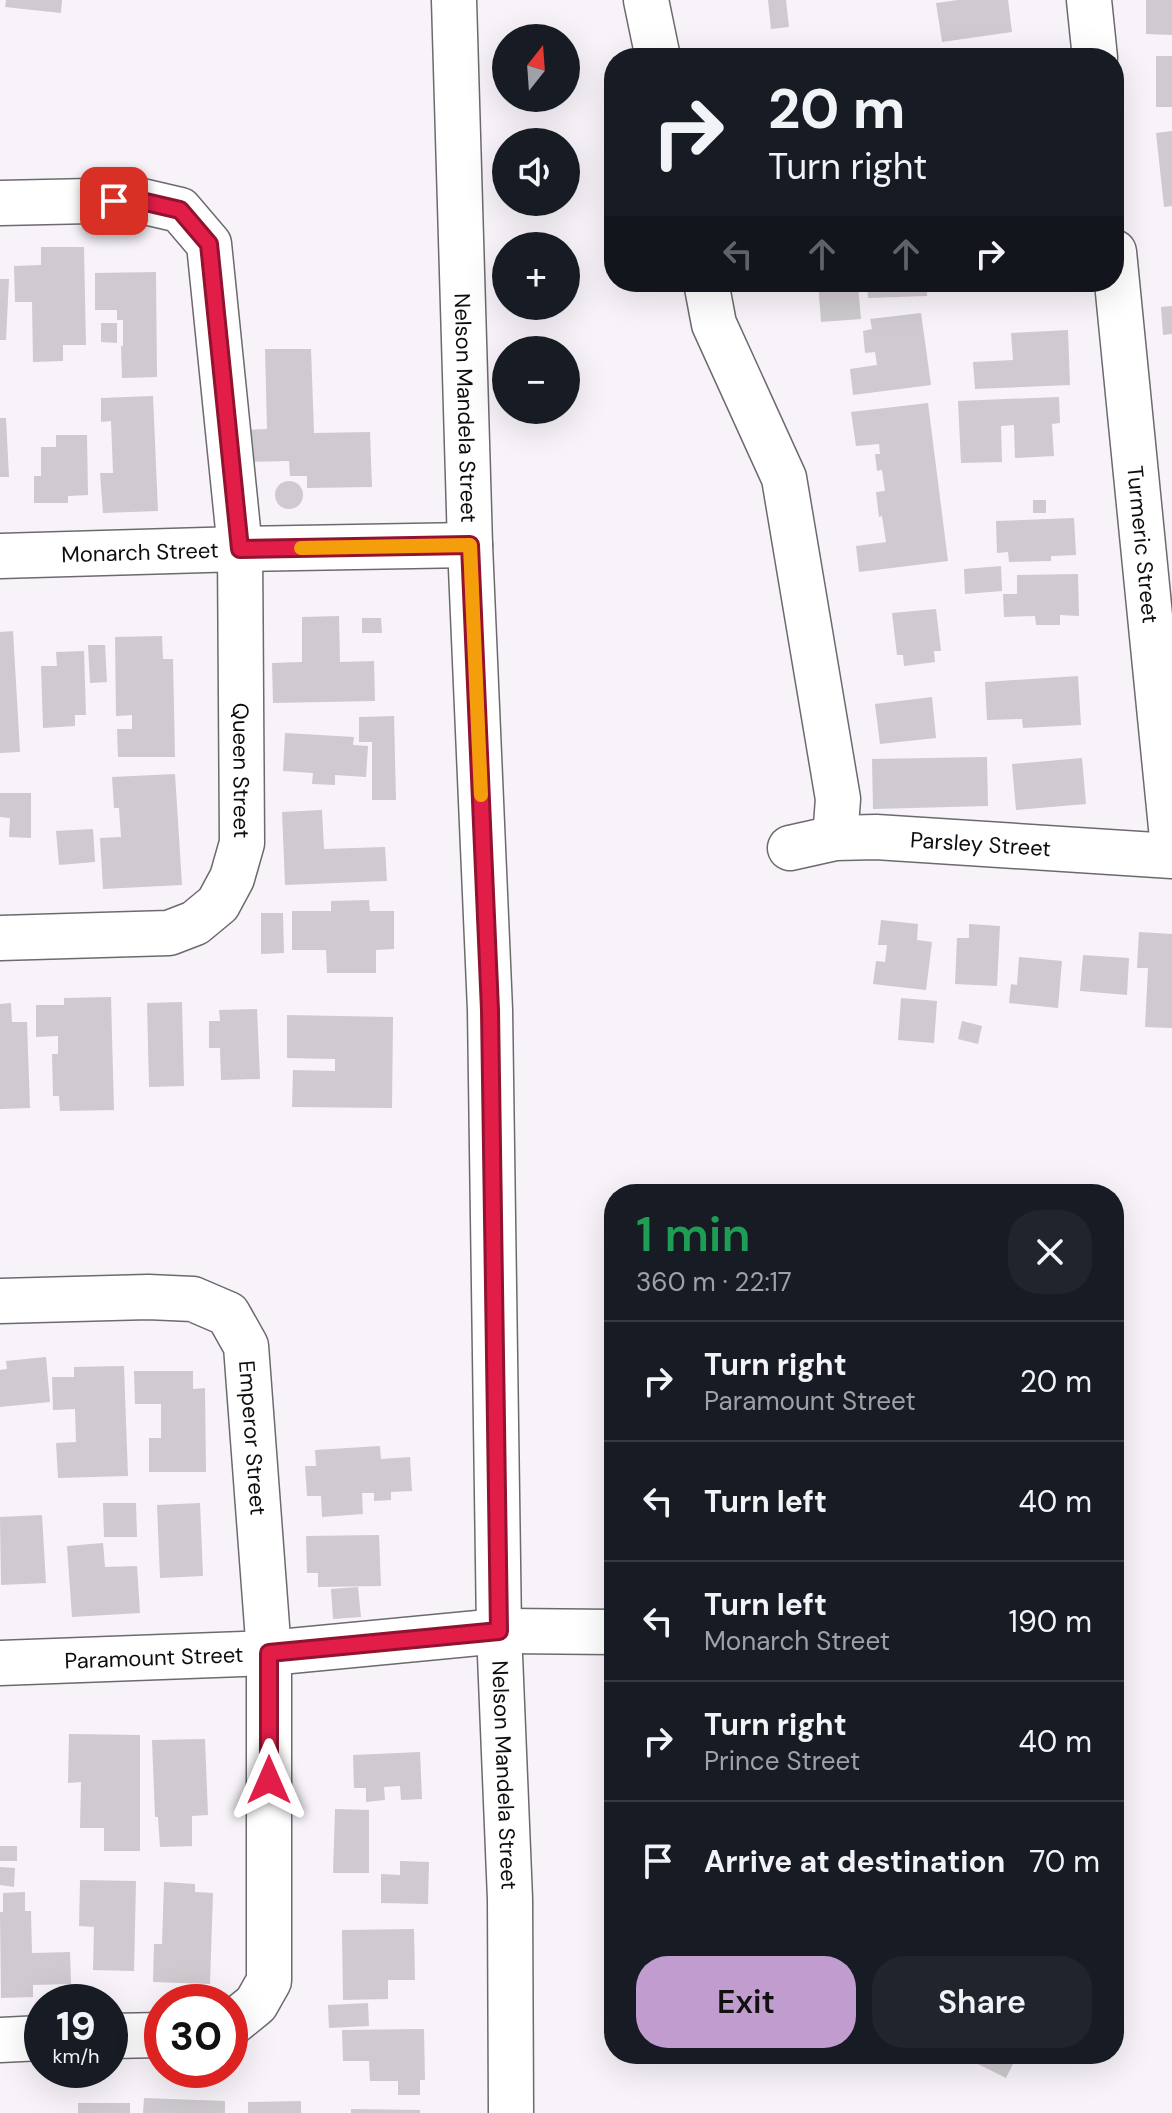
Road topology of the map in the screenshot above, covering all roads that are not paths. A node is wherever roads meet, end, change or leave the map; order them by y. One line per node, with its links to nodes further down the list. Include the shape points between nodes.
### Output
1 (454, 0): 9 (street, Nelson Mandela Street)
2 (646, 0): 4 (street)
3 (1089, 0): 5 (street)
4 (656, 48)
5 (1094, 48)
6 (0, 203): 10 (street, Queen Street, via 137,200 180,210 209,244)
7 (708, 292): 12 (street, via 714,324 784,478 838,799)
8 (1118, 292): 13 (street, Turmeric Street)
9 (470, 545): 10 (street, Monarch Street); 18 (street, Nelson Mandela Street, via 490,1010)
10 (240, 549): 11 (street, Monarch Street); 16 (street, Queen Street, via 242,843 218,904 195,923 169,933)
11 (0, 556)
12 (835, 838): 14 (street, Parsley Street); 15 (street, Parsley Street)
13 (1172, 838)
14 (790, 848)
15 (1172, 856)
16 (0, 938)
17 (0, 1301): 20 (street, Emperor Street, via 193,1299 228,1314 246,1346)
18 (499, 1631): 19 (street, Paramount Street); 20 (street, Paramount Street); 25 (street, Nelson Mandela Street, via 510,1899)
19 (604, 1632)
20 (269, 1653): 21 (street, Paramount Street); 22 (street, Emperor Street, via 269,1981)
21 (0, 1663)
22 (248, 2010)
23 (24, 2039): 24 (street)
24 (0, 2040)
25 (511, 2113)

